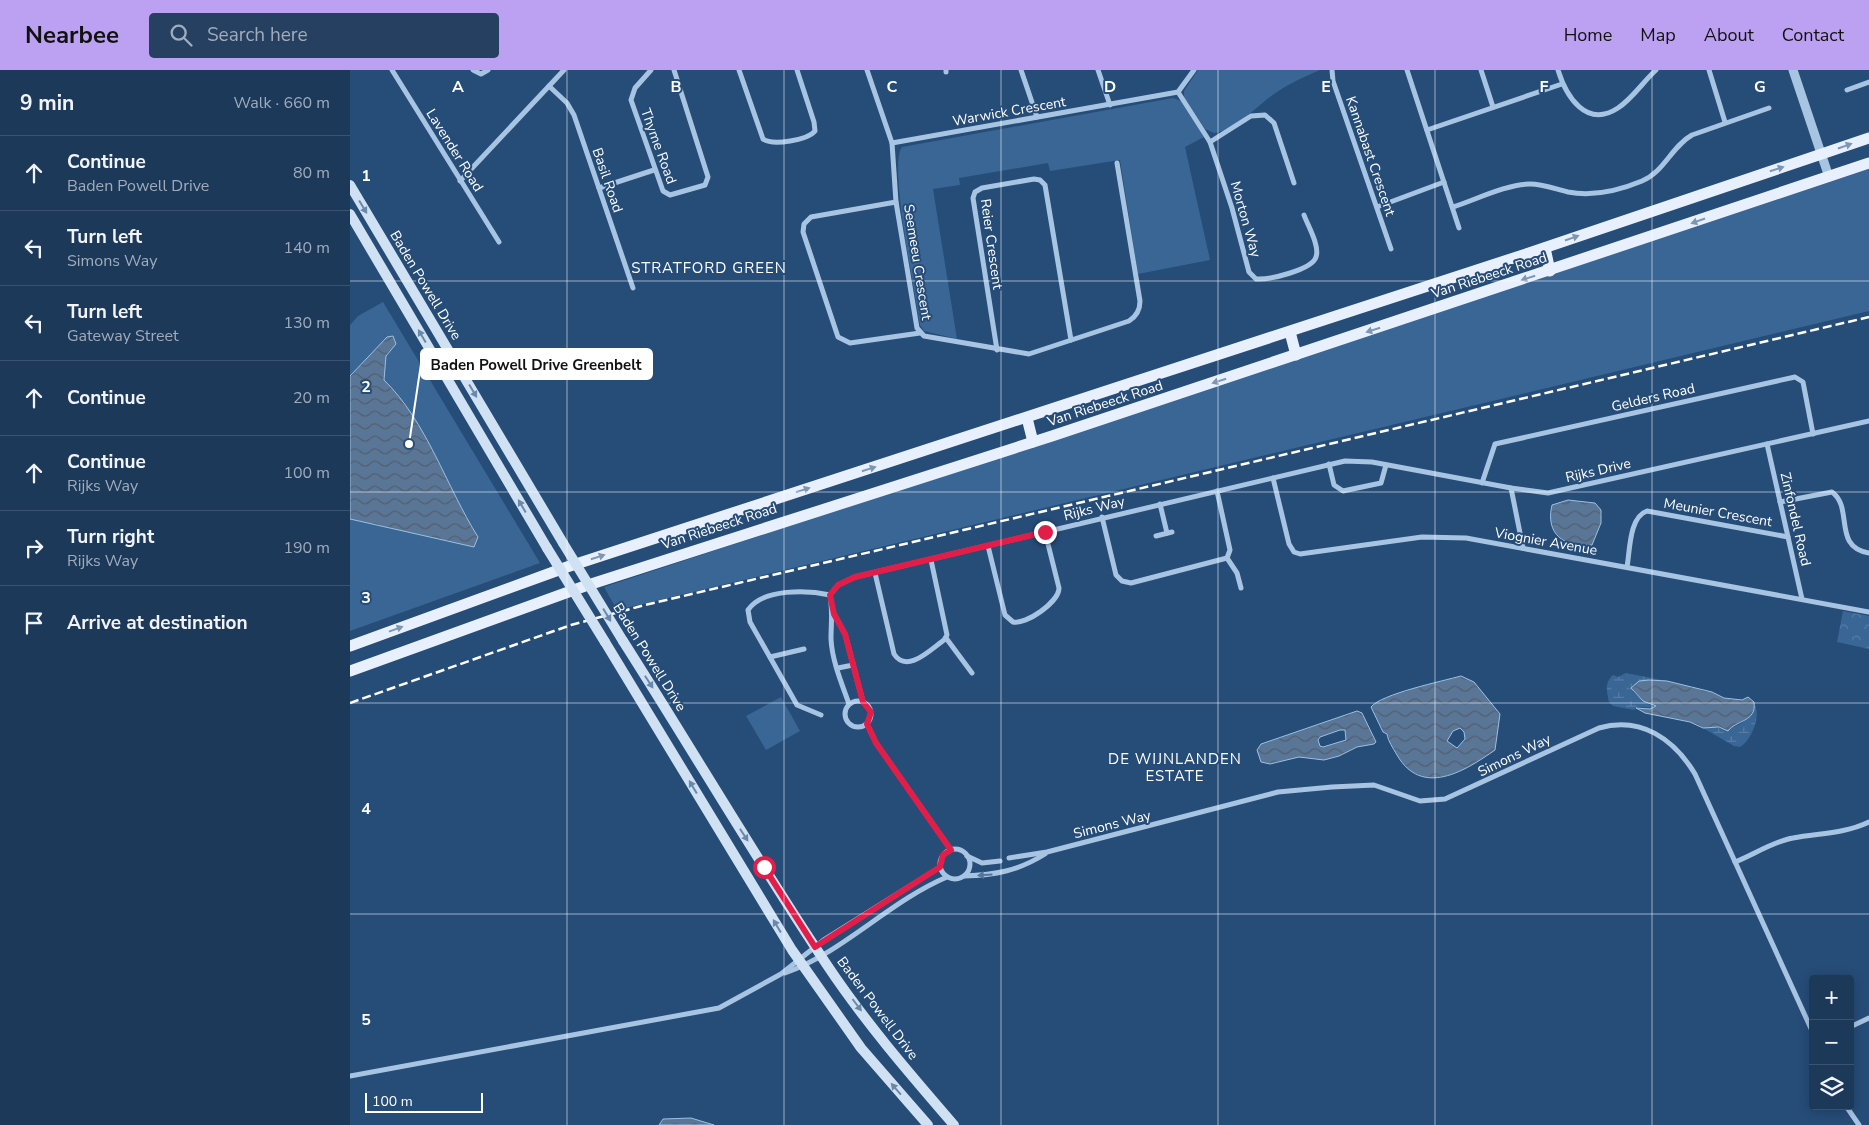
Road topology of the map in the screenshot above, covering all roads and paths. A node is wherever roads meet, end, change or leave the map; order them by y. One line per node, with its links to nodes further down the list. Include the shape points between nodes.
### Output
1 (392, 70): 39 (street, Lavender Road)
2 (473, 70): 3 (street, via 481,74)
3 (488, 70)
4 (564, 70): 22 (street)
5 (651, 70): 37 (street, Thyme Road, via 635,88 631,100)
6 (674, 70): 37 (street, Thyme Road, via 708,180 705,185 667,195)
7 (739, 70): 8 (street, via 763,139 777,143 815,131)
8 (797, 70)
9 (867, 70): 33 (street)
10 (1021, 70): 28 (street)
11 (1098, 70): 25 (street)
12 (1194, 70): 24 (street)
13 (1332, 70): 45 (street, Kannabast Crescent)
14 (1407, 70): 30 (street)
15 (1481, 70): 26 (street)
16 (1558, 70): 21 (street)
17 (1656, 70): 21 (street, via 1618,108 1601,114 1577,106)
18 (1709, 70): 29 (street)
19 (1793, 70): 34 (street)
20 (1869, 82): 23 (street)
21 (1562, 84): 26 (street)
22 (549, 86): 39 (street); 43 (street, Basil Road, via 572,109)
23 (1847, 90)
24 (1178, 92): 25 (street, Warwick Crescent); 32 (street, Morton Way)
25 (1110, 105): 28 (street, Warwick Crescent)
26 (1493, 107): 30 (street)
27 (1770, 108): 29 (street)
28 (1037, 117): 33 (street, Warwick Crescent)
29 (1725, 122): 46 (street, via 1688,137 1658,172 1606,193 1582,194 1523,184)
30 (1427, 130): 40 (street)
31 (1869, 138): 34 (main road, Van Riebeeck Road, one-way to 31)
32 (1210, 142): 41 (street, via 1251,116 1265,115 1274,123); 48 (street, Morton Way, via 1249,272 1256,279 1267,280 1310,265 1316,258 1317,250)
33 (892, 143): 44 (street, Seemeeu Crescent)
34 (1822, 154): 38 (street); 51 (main road, Van Riebeeck Road, one-way to 34)
35 (1117, 163): 57 (street, Seemeeu Crescent, via 1139,310 1129,321)
36 (1869, 163): 38 (main road, Van Riebeeck Road)
37 (654, 170): 43 (street)
38 (1829, 177): 53 (main road, Van Riebeeck Road, one-way to 53)
39 (460, 181): 50 (street, Lavender Road)
40 (1444, 182): 45 (street); 46 (street)
41 (1294, 183)
42 (350, 185): 111 (main road, Baden Powell Drive, one-way to 111, bridge, via 712,787)
43 (599, 188): 54 (street, Basil Road)
44 (896, 202): 56 (street, Seemeeu Crescent); 56 (street, via 811,217 806,221 803,232 841,340 850,343)
45 (1377, 207): 52 (street, Kannabast Crescent)
46 (1453, 207): 49 (street)
47 (350, 214): 112 (main road, Baden Powell Drive, one-way to 47, bridge, via 547,548)
48 (1304, 215)
49 (1459, 228)
50 (498, 242)
51 (1544, 248): 53 (main road); 55 (main road, Van Riebeeck Road)
52 (1391, 250)
53 (1550, 271): 59 (main road, Van Riebeeck Road, one-way to 59)
54 (633, 288)
55 (1290, 332): 59 (main road); 60 (main road, Van Riebeeck Road)
56 (920, 333): 58 (street, Seemeeu Crescent)
57 (1071, 340): 58 (street, Seemeeu Crescent, via 1029,354); 58 (street, Reier Crescent, via 1046,188 1042,181 1034,179 982,188 973,195)
58 (997, 350)
59 (1296, 355): 63 (main road, Van Riebeeck Road, one-way to 63)
60 (1027, 418): 63 (main road); 90 (main road, Van Riebeeck Road, one-way to 60, via 567,567)
61 (1869, 421): 62 (street, Rijks Drive)
62 (1812, 434): 64 (street, Rijks Drive); 68 (street, Gelders Road, via 1803,382 1796,377 1495,444)
63 (1033, 442): 95 (main road, Van Riebeeck Road, via 584,586)
64 (1767, 444): 69 (street, Rijks Drive, via 1553,492 1537,493); 71 (street, Zinfondel Road)
65 (1329, 464): 66 (street, Rijks Drive, via 1357,460); 66 (street, via 1334,485 1342,491 1381,484); 67 (street, Rijks Way)
66 (1386, 466): 68 (street, Rijks Drive)
67 (1273, 478): 70 (street, Rijks Way); 78 (street, Viognier Avenue, via 1289,544 1294,552 1300,554 1422,537 1466,538)
68 (1482, 483): 69 (street, Rijks Drive)
69 (1511, 488): 78 (street)
70 (1217, 491): 72 (street, Rijks Way); 80 (street, via 1230,550)
71 (1780, 502): 76 (street, Zinfondel Road); 79 (street, via 1832,492 1838,500 1850,544 1856,550)
72 (1160, 504): 73 (street, Rijks Way); 75 (street, via 1169,533)
73 (1102, 517): 74 (street, Rijks Way); 80 (street, via 1116,574 1125,582)
74 (1045, 532): 77 (street, Rijks Way); 77 (street, via 1058,594 1054,601 1022,622 1013,622 1005,615)
75 (1156, 536)
76 (1788, 537): 82 (street, Meunier Crescent, via 1647,511 1635,521); 86 (street, Zinfondel Road)
77 (988, 546): 81 (street, Rijks Way)
78 (1523, 548): 82 (street, Viognier Avenue)
79 (1869, 553)
80 (1227, 558): 84 (street, via 1237,573)
81 (931, 560): 83 (street, Rijks Way); 89 (street)
82 (1627, 567): 86 (street, Viognier Avenue)
83 (875, 573): 85 (street, Rijks Way, via 846,580); 89 (street, via 893,651 898,659 914,661)
84 (1241, 588)
85 (830, 595): 88 (street); 92 (street, via 796,590 751,605 748,610 750,622)
86 (1802, 599): 87 (street, Viognier Avenue)
87 (1869, 612)
88 (834, 614): 93 (street, via 845,634); 94 (street, via 832,639)
89 (946, 638): 96 (street)
90 (350, 646)
91 (804, 649): 92 (street)
92 (770, 657): 99 (street, via 797,705)
93 (853, 665): 94 (street); 97 (street)
94 (838, 668): 98 (street)
95 (350, 671)
96 (972, 673)
97 (863, 702): 98 (street); 100 (street, via 871,712)
98 (849, 704): 100 (street, via 844,714 847,722 859,727)
99 (821, 715)
100 (867, 724): 102 (street, via 876,743)
101 (1869, 822): 107 (street, via 1853,830 1790,838)
102 (951, 850): 104 (street, via 959,850); 108 (street, via 943,855)
103 (1047, 852): 105 (street, Simons Way); 107 (street, Simons Way, via 1278,792 1374,785 1420,801 1445,799 1591,731 1621,724 1653,731 1679,752 1695,774); 109 (street, Simons Way, one-way to 109, via 1011,871)
104 (966, 856): 106 (street, via 982,863); 109 (street, via 969,868)
105 (1009, 858)
106 (1000, 861)
107 (1735, 862): 115 (street, Simons Way)
108 (940, 867): 110 (street); 111 (street)
109 (964, 876): 110 (street)
110 (948, 877): 111 (street)
111 (818, 951): 112 (street); 112 (street); 120 (main road, Baden Powell Drive, one-way to 120, via 887,1046)
112 (801, 963): 113 (street); 113 (street); 119 (main road, Baden Powell Drive, one-way to 112, via 861,1048)
113 (782, 974): 117 (street, via 719,1008)
114 (1869, 1018): 116 (street)
115 (1809, 1025)
116 (1854, 1025)
117 (350, 1076)
118 (1849, 1110): 121 (street)
119 (928, 1125)
120 (954, 1125)
121 (1859, 1125)

